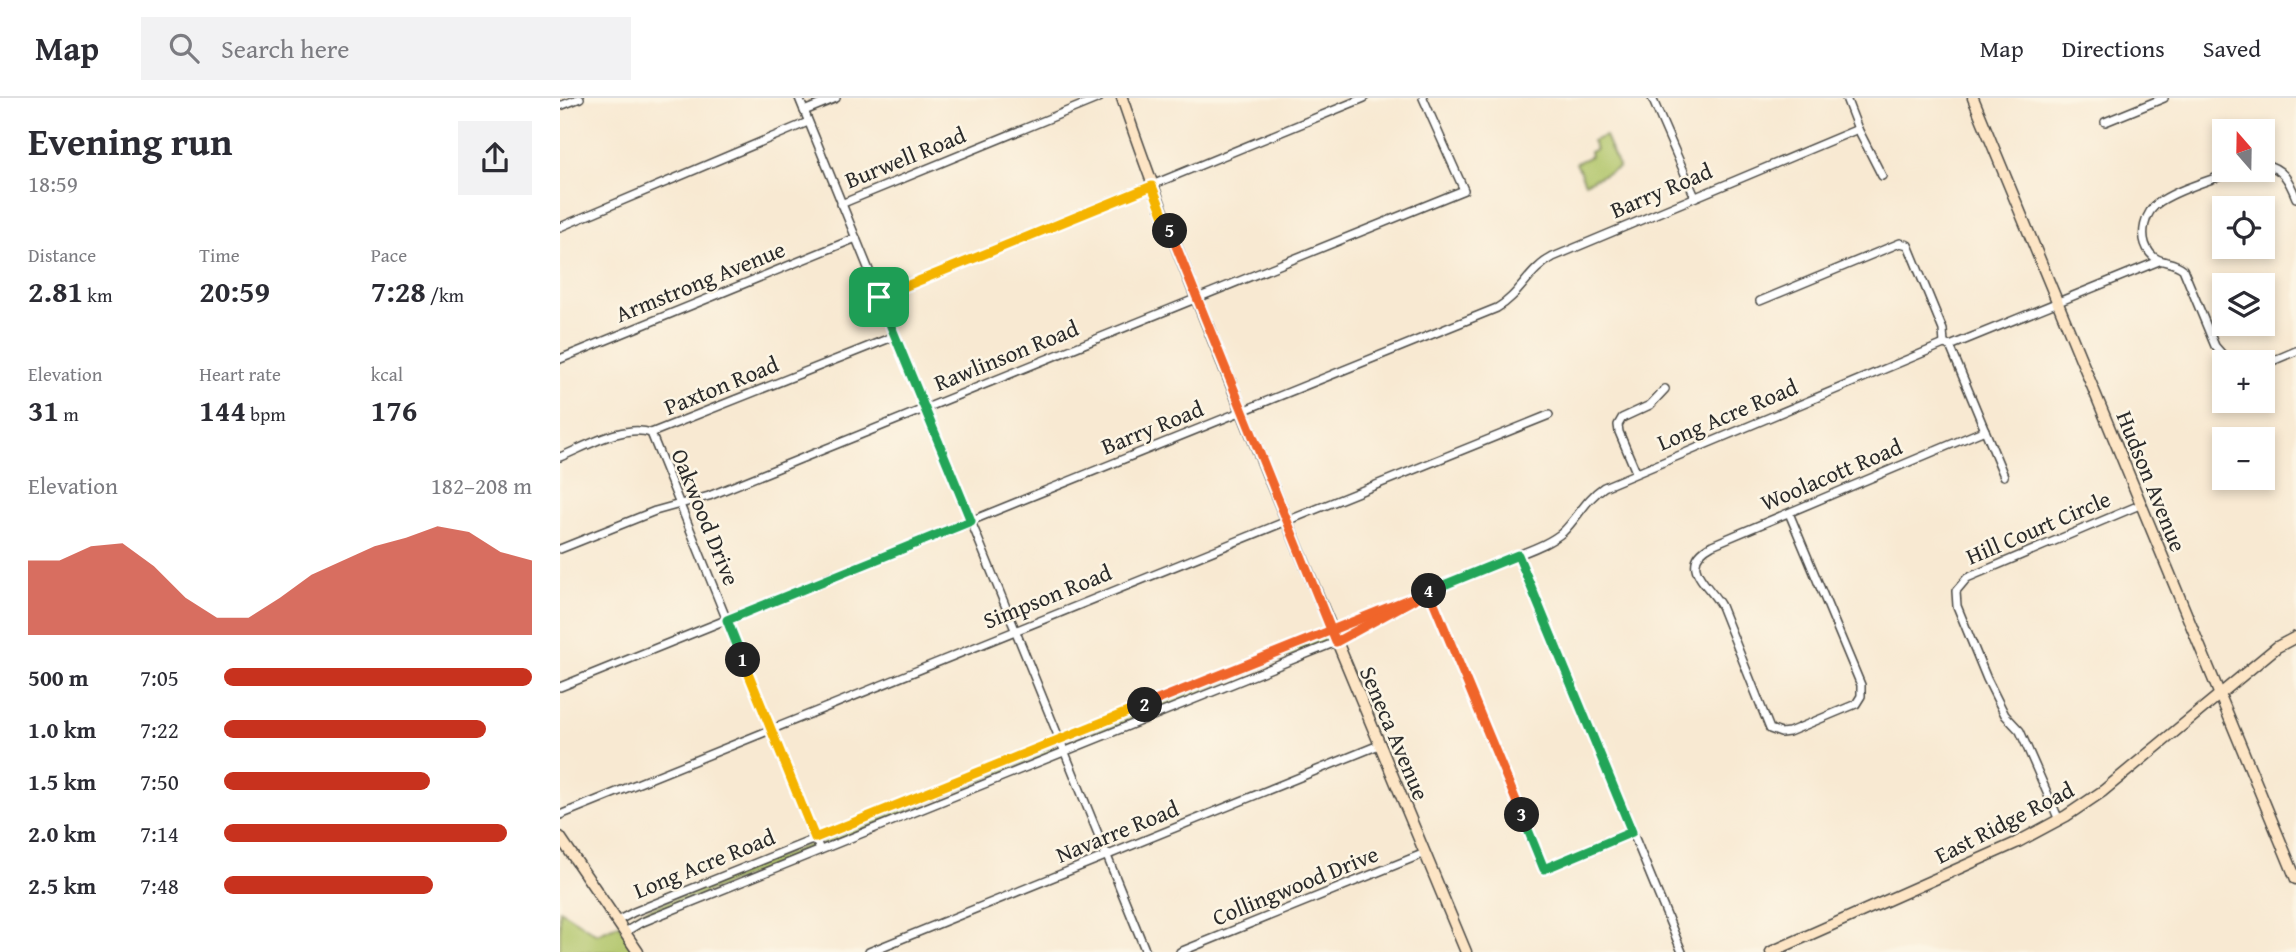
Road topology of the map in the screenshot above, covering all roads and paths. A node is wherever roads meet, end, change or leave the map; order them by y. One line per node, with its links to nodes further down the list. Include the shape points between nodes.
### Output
1 (580, 98): 14 (street)
2 (799, 98): 15 (street)
3 (836, 98): 15 (street)
4 (1100, 98): 25 (street, Burwell Road)
5 (1122, 98): 22 (main road, Seneca Avenue)
6 (1364, 98): 22 (street)
7 (1423, 98): 30 (street, Rawlinson Road, via 1464,190)
8 (1662, 98): 12 (street)
9 (1846, 98): 18 (street)
10 (1973, 98): 32 (main road, Hudson Avenue)
11 (2164, 98): 13 (street)
12 (1652, 100): 23 (street)
13 (2150, 101): 17 (street)
14 (560, 106)
15 (804, 111): 16 (street)
16 (808, 122): 25 (street); 26 (street)
17 (2105, 122)
18 (1858, 129): 20 (street); 23 (street, Barry Road)
19 (2275, 168): 24 (street, via 2290,182)
20 (1882, 176)
21 (2212, 180): 28 (street, via 2162,200 2151,211 2144,225 2144,240)
22 (1152, 186): 29 (street); 30 (main road, Seneca Avenue)
23 (1695, 197): 41 (street, Barry Road, via 1546,260 1497,308)
24 (2296, 198)
25 (841, 204): 27 (street)
26 (560, 227)
27 (856, 239): 29 (street); 37 (street, Armstrong Avenue)
28 (2159, 261): 32 (street, Long Acre Road); 35 (street, via 2183,269)
29 (879, 297): 33 (street)
30 (1197, 298): 40 (street, Rawlinson Road); 41 (main road, Seneca Avenue)
31 (1760, 302): 34 (street, via 1900,243 1908,245)
32 (2058, 303): 34 (street, Long Acre Road); 49 (main road, Hudson Avenue)
33 (895, 336): 40 (street); 44 (street, Paxton Road)
34 (1947, 345): 43 (street); 46 (street, Long Acre Road)
35 (2218, 350)
36 (2296, 351): 38 (street)
37 (560, 359)
38 (2275, 360)
39 (1665, 389): 46 (street, via 1650,405 1622,418 1618,425)
40 (925, 409): 48 (street, Rawlinson Road); 51 (street)
41 (1242, 411): 51 (street, Barry Road); 52 (main road, Seneca Avenue)
42 (1549, 415): 52 (street, Simpson Road)
43 (1985, 430): 47 (street); 50 (street, Woolacott Road)
44 (650, 433): 45 (street, Paxton Road, via 625,431); 48 (street, Oakwood Drive)
45 (560, 457)
46 (1636, 472): 54 (street, Long Acre Road, via 1596,492 1562,533)
47 (2004, 476)
48 (680, 504): 53 (street, Rawlinson Road); 56 (street, Oakwood Drive)
49 (2142, 504): 61 (main road, Hudson Avenue); 67 (street, Hill Court Circle, via 1967,578 1956,591 1957,606 1987,679 2004,715 2020,731)
50 (1789, 513): 50 (street, Woolacott Road, via 1861,685 1861,696 1856,704 1781,733 1770,729 1717,597 1699,578 1697,560 1712,545)
51 (971, 521): 56 (street, Barry Road); 57 (street)
52 (1287, 521): 57 (street, Simpson Road); 58 (main road, Seneca Avenue)
53 (560, 549)
54 (1518, 555): 55 (street, Long Acre Road); 68 (street)
55 (1429, 591): 58 (street, Long Acre Road); 58 (street, Long Acre Road); 68 (street, via 1544,869)
56 (727, 620): 60 (street, Barry Road); 62 (street, Oakwood Drive)
57 (1016, 629): 62 (street, Simpson Road); 63 (street)
58 (1333, 636): 63 (street, Long Acre Road); 64 (main road, Seneca Avenue); 65 (street, Long Acre Road)
59 (2296, 637): 61 (main road, East Ridge Road, via 2277,647)
60 (560, 687)
61 (2220, 695): 67 (main road, East Ridge Road, via 2103,791); 74 (main road, Hudson Avenue)
62 (770, 729): 66 (street, Simpson Road); 70 (street, Oakwood Drive)
63 (1060, 739): 65 (street); 70 (street, Long Acre Road)
64 (1379, 745): 72 (main road, Seneca Avenue); 73 (street, Navarre Road)
65 (1064, 751): 71 (street, Long Acre Road); 73 (street)
66 (560, 815)
67 (2059, 820): 82 (main road, East Ridge Road)
68 (1632, 832): 81 (street)
69 (560, 836): 75 (main road)
70 (815, 838): 71 (street, Oakwood Drive); 75 (street, Long Acre Road, via 634,912)
71 (820, 850): 75 (street, Long Acre Road, via 640,923)
72 (1425, 853): 79 (street, Collingwood Drive); 80 (main road, Seneca Avenue)
73 (1107, 855): 77 (street, Navarre Road); 78 (street)
74 (2296, 879)
75 (621, 926): 76 (main road)
76 (638, 952)
77 (869, 952)
78 (1146, 952)
79 (1180, 952)
80 (1466, 952)
81 (1682, 952)
82 (1771, 952)

